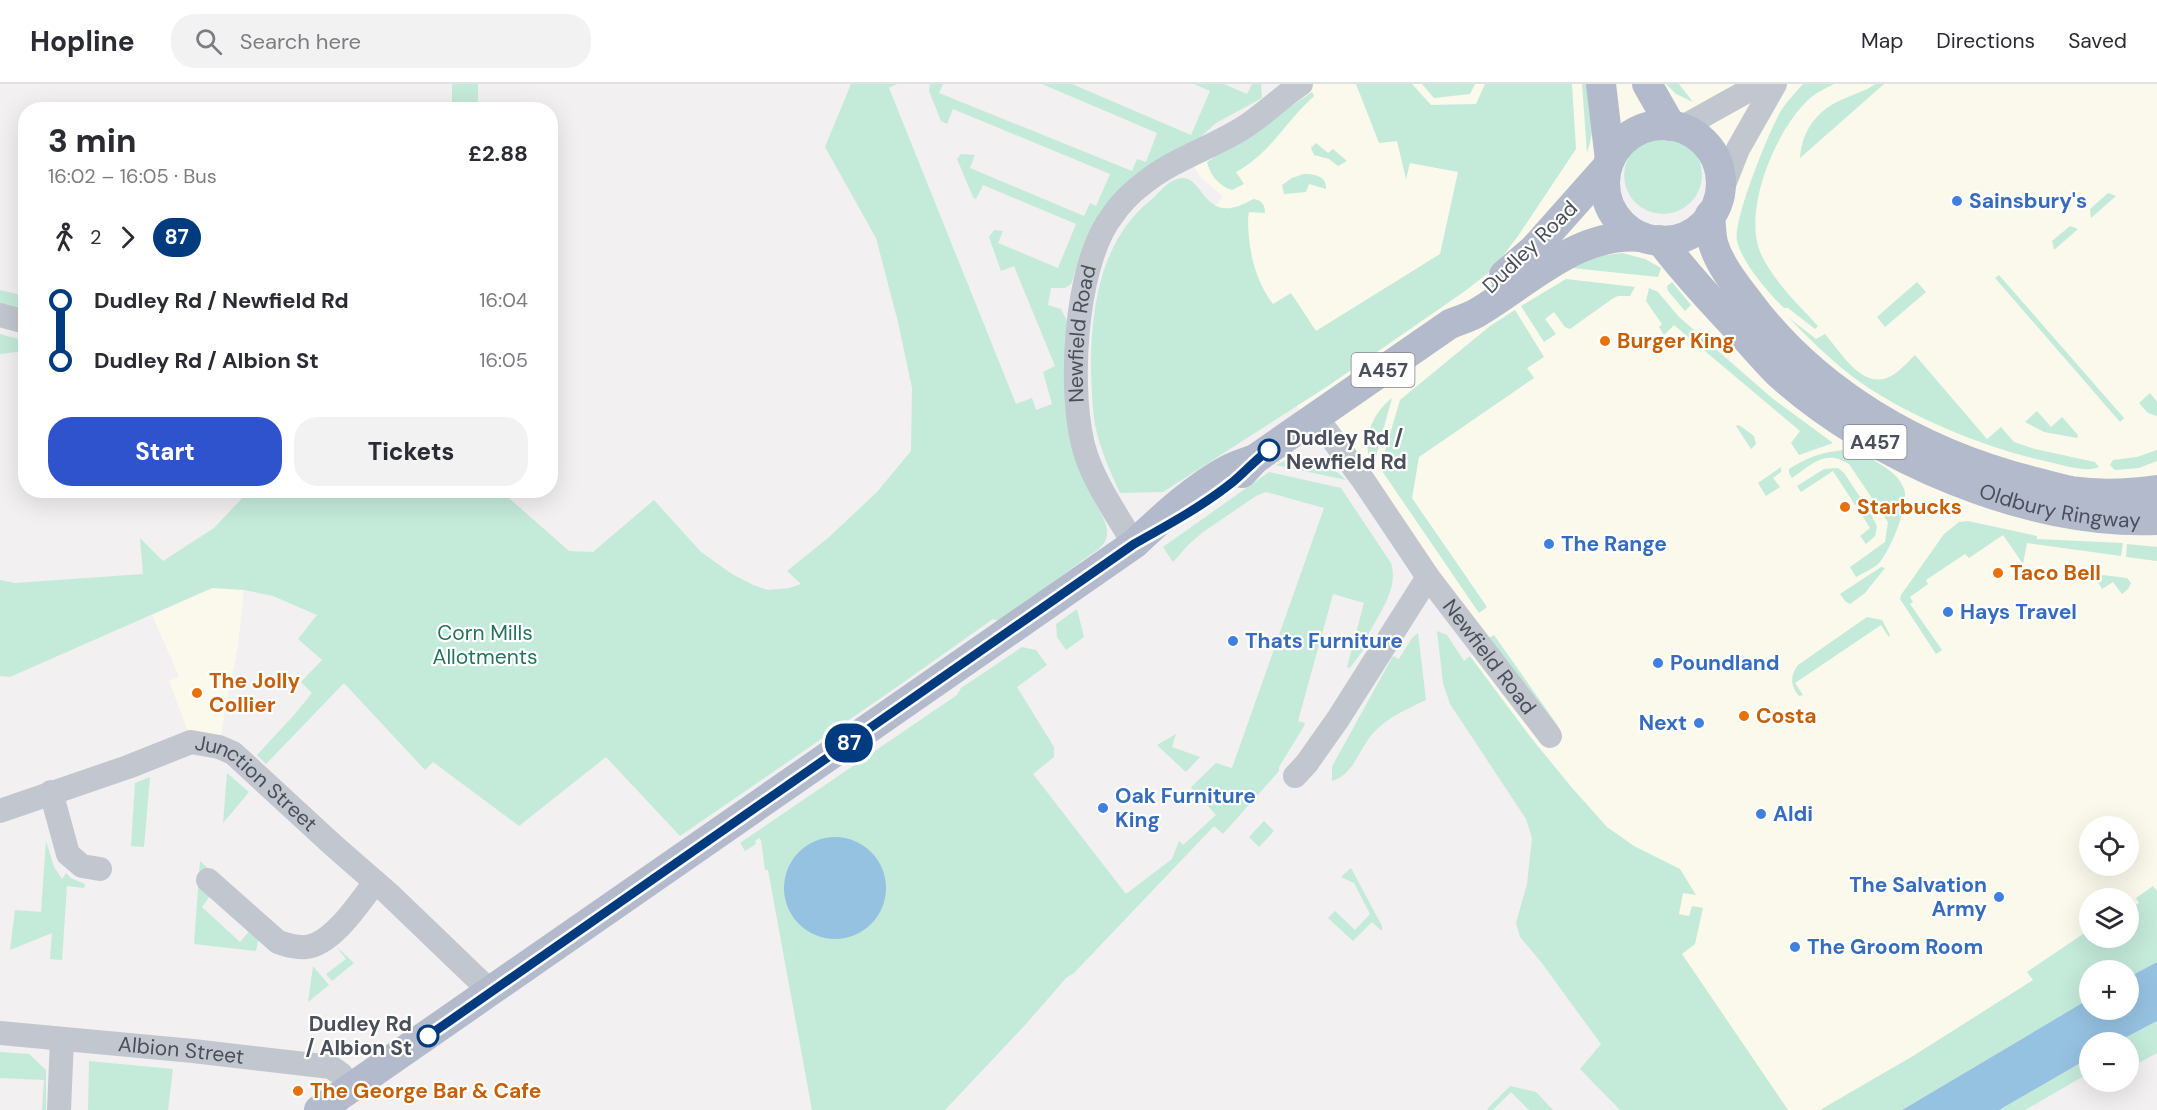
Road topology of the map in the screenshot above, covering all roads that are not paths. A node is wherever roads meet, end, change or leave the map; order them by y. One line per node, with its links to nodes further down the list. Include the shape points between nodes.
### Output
1 (1601, 84): 7 (main road, Oldbury Ringway)
2 (1647, 84): 6 (main road)
3 (1760, 84): 6 (street)
4 (1775, 84): 8 (street, via 1738,149)
5 (1292, 90): 16 (street, Newfield Road, via 1229,121 1198,142 1187,155 1143,183 1111,216 1088,268 1077,351 1081,429 1095,478)
6 (1676, 127): 7 (main road, A457, via 1649,126 1636,132 1623,141); 8 (main road, Oldbury Ringway / A457, via 1706,143 1713,154 1720,173)
7 (1609, 164): 9 (main road, Oldbury Ringway / A457, via 1605,187 1612,210 1627,228); 12 (main road, Dudley Road / A457, via 1534,249)
8 (1715, 206): 9 (main road, A457, via 1702,226 1691,233 1676,239); 14 (main road, Oldbury Ringway / A457, via 1713,243 1737,287 1774,334 1829,385 1883,422 1953,455 2036,482 2105,493)
9 (1651, 238): 12 (main road, Dudley Road / A457, via 1617,237 1575,251 1478,313); 15 (main road, Oldbury Ringway / A457, via 1778,373 1863,435 1910,461 2016,501 2075,515)
10 (0, 315): 11 (street)
11 (18, 320)
12 (1450, 324): 13 (main road, Dudley Road / A457)
13 (1316, 417): 16 (main road, Dudley Road / A457, via 1180,519); 17 (street, Newfield Road)
14 (2157, 490)
15 (2157, 520)
16 (1134, 544): 25 (main road, Dudley Road / A457)
17 (1428, 577): 18 (street, Newfield Road); 19 (street, Newfield Road, via 1338,719)
18 (1550, 736)
19 (1295, 776)
20 (51, 792): 21 (street, Junction Street); 22 (street, via 68,854 82,866); 24 (street, Junction Street, via 191,742 219,747 234,753)
21 (0, 811)
22 (100, 869)
23 (208, 880): 24 (street, via 278,942 307,947 329,936)
24 (375, 882): 25 (street, Junction Street)
25 (492, 992): 28 (main road, Dudley Road / A457)
26 (0, 1033): 27 (street, Albion Street)
27 (62, 1039): 28 (street, Albion Street, via 331,1067 341,1074); 29 (street)
28 (350, 1090): 30 (main road, Dudley Road / A457)
29 (59, 1110)
30 (319, 1110)

